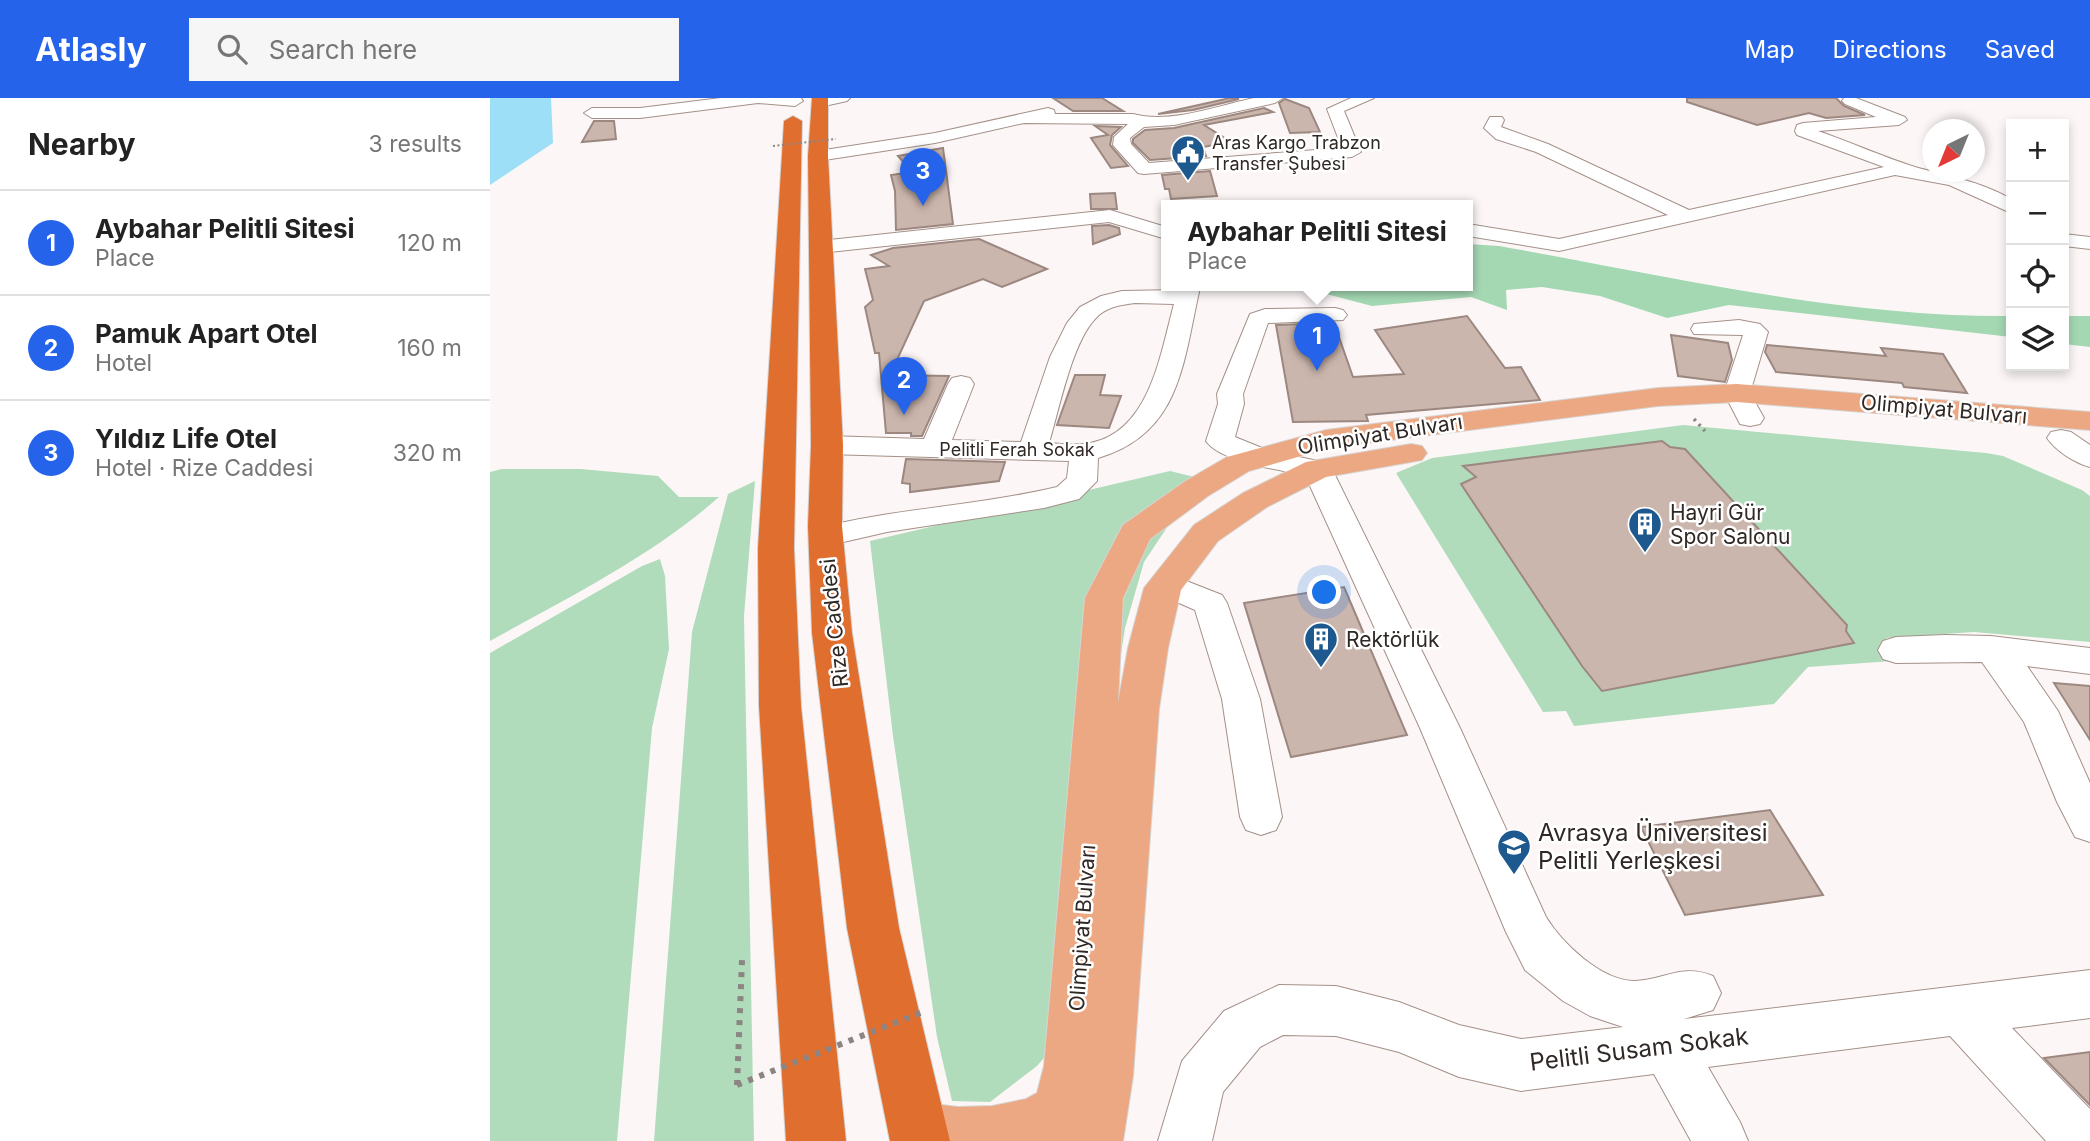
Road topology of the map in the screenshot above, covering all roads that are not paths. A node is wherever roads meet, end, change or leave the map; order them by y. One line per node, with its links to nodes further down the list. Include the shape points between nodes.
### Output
1 (1275, 98): 9 (street, via 1174,120)
2 (1366, 98): 11 (street, via 1335,109 1352,152)
3 (814, 99): 6 (street, via 758,99 640,113); 10 (highway, Rize Caddesi); 44 (highway, via 776,548 780,706)
4 (1850, 101): 12 (street, via 1899,120 1803,131)
5 (1109, 102): 7 (street)
6 (592, 113)
7 (1027, 119): 9 (street, via 1133,118); 10 (street, via 894,146)
8 (1496, 120): 15 (street, via 1492,128 1502,135 1542,148)
9 (1140, 122): 11 (street, via 1122,137 1122,145)
10 (827, 148): 20 (highway, Rize Caddesi)
11 (1144, 169): 14 (street, via 1122,209)
12 (1913, 171): 13 (street); 15 (street, via 1895,170)
13 (2006, 204)
14 (1110, 216): 16 (street); 20 (street)
15 (1686, 216): 17 (street, via 1559,245)
16 (1161, 231)
17 (1473, 231)
18 (2069, 241): 19 (street)
19 (2090, 243)
20 (820, 247): 26 (highway, Rize Caddesi)
21 (1335, 315): 30 (street, via 1258,319 1230,394 1220,440)
22 (1703, 329): 24 (street, via 1742,326 1756,332)
23 (961, 384): 27 (street)
24 (1743, 406): 25 (main road, Olimpiyat Bulvarı); 30 (main road, Olimpiyat Bulvarı, via 1658,397 1326,439); 31 (main road, Olimpiyat Bulvarı, via 1699,425 1417,452)
25 (2083, 439)
26 (827, 445): 27 (street, Pelitli Ferah Sokak); 32 (highway, Rize Caddesi)
27 (935, 448): 28 (street, Pelitli Ferah Sokak)
28 (1032, 451): 29 (street, Pelitli Ferah Sokak); 29 (street, Pelitli Ferah Sokak, via 1061,358 1086,314 1138,295 1187,295 1158,405 1138,430 1103,450)
29 (1084, 453): 32 (street, via 1082,481 1068,493)
30 (1259, 457): 31 (street); 43 (main road, Olimpiyat Bulvarı, via 1206,483 1135,533 1104,598 1073,1066 1062,1112 1021,1133 998,1138)
31 (1317, 469): 33 (main road, Olimpiyat Bulvarı, via 1255,500 1206,533); 39 (street, via 1542,954 1607,999 1634,1005)
32 (826, 536): 43 (highway, Rize Caddesi, via 832,633 873,928)
33 (1167, 584): 37 (street, via 1210,603 1241,699); 45 (main road, Olimpiyat Bulvarı, via 1148,648 1138,709 1104,1076)
34 (1992, 649): 35 (street); 36 (street); 38 (street, via 2026,687 2075,802)
35 (1896, 650)
36 (2090, 661)
37 (1261, 817)
38 (2090, 824)
39 (1696, 993)
40 (2090, 994): 41 (street, Pelitli Susam Sokak)
41 (1960, 1010): 42 (street, Pelitli Susam Sokak); 48 (street)
42 (1667, 1046): 46 (street, Pelitli Susam Sokak, via 1521,1065 1459,1051 1399,1027 1336,1011 1279,1010 1242,1029 1200,1079); 47 (street)
43 (919, 1136)
44 (816, 1141)
45 (1093, 1141)
46 (1185, 1141)
47 (1720, 1141)
48 (2082, 1141)

